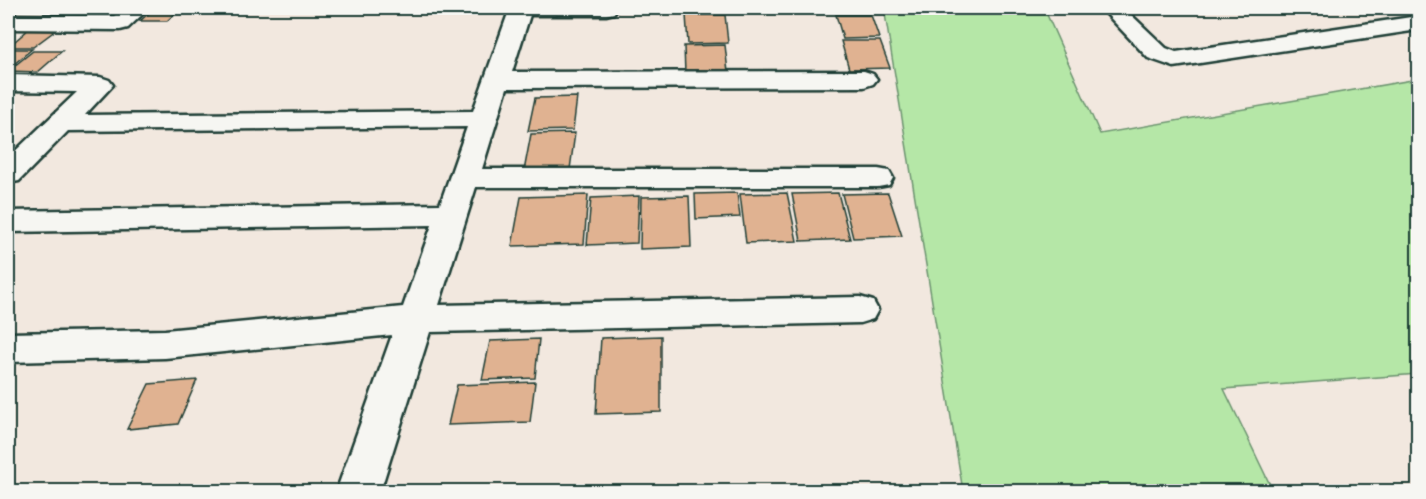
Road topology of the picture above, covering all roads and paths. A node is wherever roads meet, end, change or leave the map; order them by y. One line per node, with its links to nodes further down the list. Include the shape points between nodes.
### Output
1 (138, 8): 4 (street, via 120,23)
2 (606, 8): 7 (street, via 521,8)
3 (1116, 8): 5 (street, via 1157,53 1174,60)
4 (8, 22)
5 (1419, 23)
6 (864, 79): 7 (street)
7 (497, 80): 9 (street)
8 (8, 82): 10 (street, via 100,85)
9 (484, 119): 10 (street); 12 (street)
10 (61, 123): 11 (street)
11 (8, 174)
12 (464, 178): 13 (street); 14 (street)
13 (878, 178)
14 (452, 214): 15 (street); 17 (street)
15 (8, 221)
16 (860, 310): 17 (street)
17 (416, 319): 18 (street, via 165,344); 19 (street)
18 (8, 348)
19 (358, 492)

